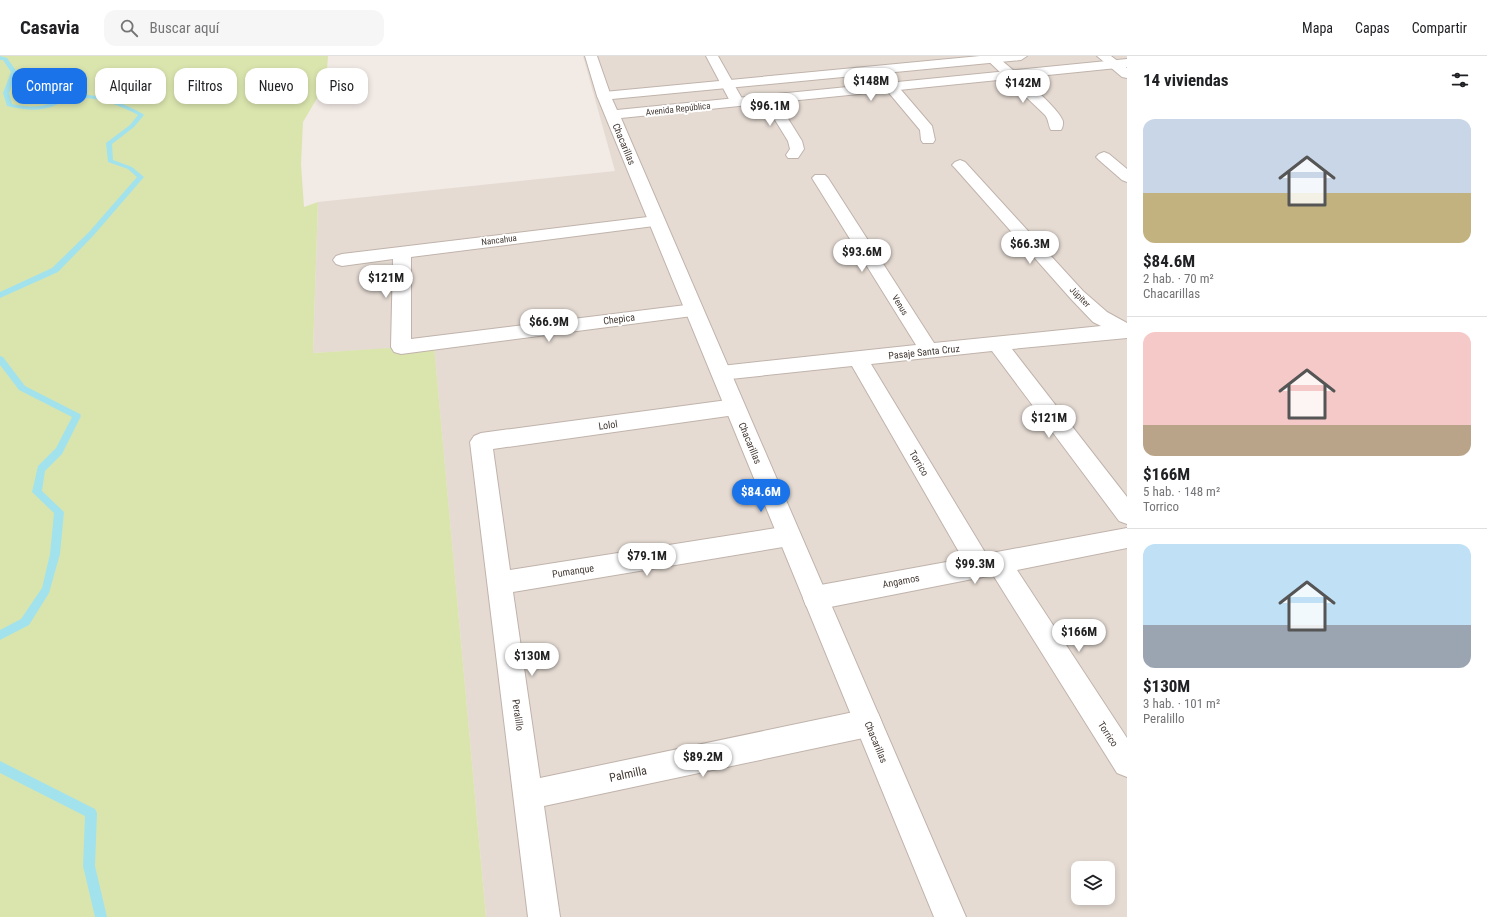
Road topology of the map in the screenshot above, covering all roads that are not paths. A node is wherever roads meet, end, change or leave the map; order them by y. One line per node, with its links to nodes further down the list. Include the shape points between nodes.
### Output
1 (591, 56): 12 (street, Chacarillas)
2 (712, 56): 8 (street)
3 (1021, 56): 4 (street, Avenida República)
4 (991, 57): 7 (street); 8 (street, Avenida República)
5 (1115, 61): 6 (street); 7 (street, Avenida República)
6 (1127, 74)
7 (1010, 75): 9 (street, Avenida República); 13 (street, via 1050,112 1056,120)
8 (727, 85): 11 (street); 12 (street, Avenida República)
9 (891, 87): 10 (street, Avenida República); 14 (street, via 927,129)
10 (769, 99): 11 (street, Avenida República); 15 (street, via 795,141 797,149)
11 (737, 102): 12 (street, Avenida República)
12 (608, 106): 20 (street, Chacarillas)
13 (1056, 127)
14 (928, 140)
15 (793, 155)
16 (1104, 157): 18 (street)
17 (960, 165): 24 (street, Júpiter, via 1077,295 1100,317)
18 (1127, 177)
19 (820, 178): 26 (street, Venus)
20 (656, 221): 21 (street, Nancahua); 23 (street, Chacarillas)
21 (402, 252): 22 (street, Nancahua); 23 (street, Chepica, via 401,347)
22 (342, 260)
23 (694, 310): 28 (street, Chacarillas)
24 (1127, 330): 25 (street, Pasaje Santa Cruz)
25 (997, 344): 26 (street, Pasaje Santa Cruz); 31 (street)
26 (930, 352): 27 (street, Pasaje Santa Cruz)
27 (858, 359): 28 (street, Pasaje Santa Cruz); 34 (street, Torrico)
28 (721, 373): 29 (street, Chacarillas)
29 (735, 407): 30 (street, Lolol); 32 (street, Chacarillas)
30 (481, 442): 35 (street, Peralillo)
31 (1127, 514)
32 (789, 536): 35 (street, Pumanque); 36 (street, Chacarillas)
33 (1127, 538): 34 (street, Angamos)
34 (989, 565): 36 (street, Angamos); 38 (street, Torrico)
35 (500, 583): 39 (street, Peralillo)
36 (816, 598): 37 (street, Chacarillas)
37 (868, 723): 39 (street, Palmilla); 41 (street, Chacarillas)
38 (1127, 763)
39 (529, 795): 40 (street, Peralillo)
40 (544, 917)
41 (950, 917)

